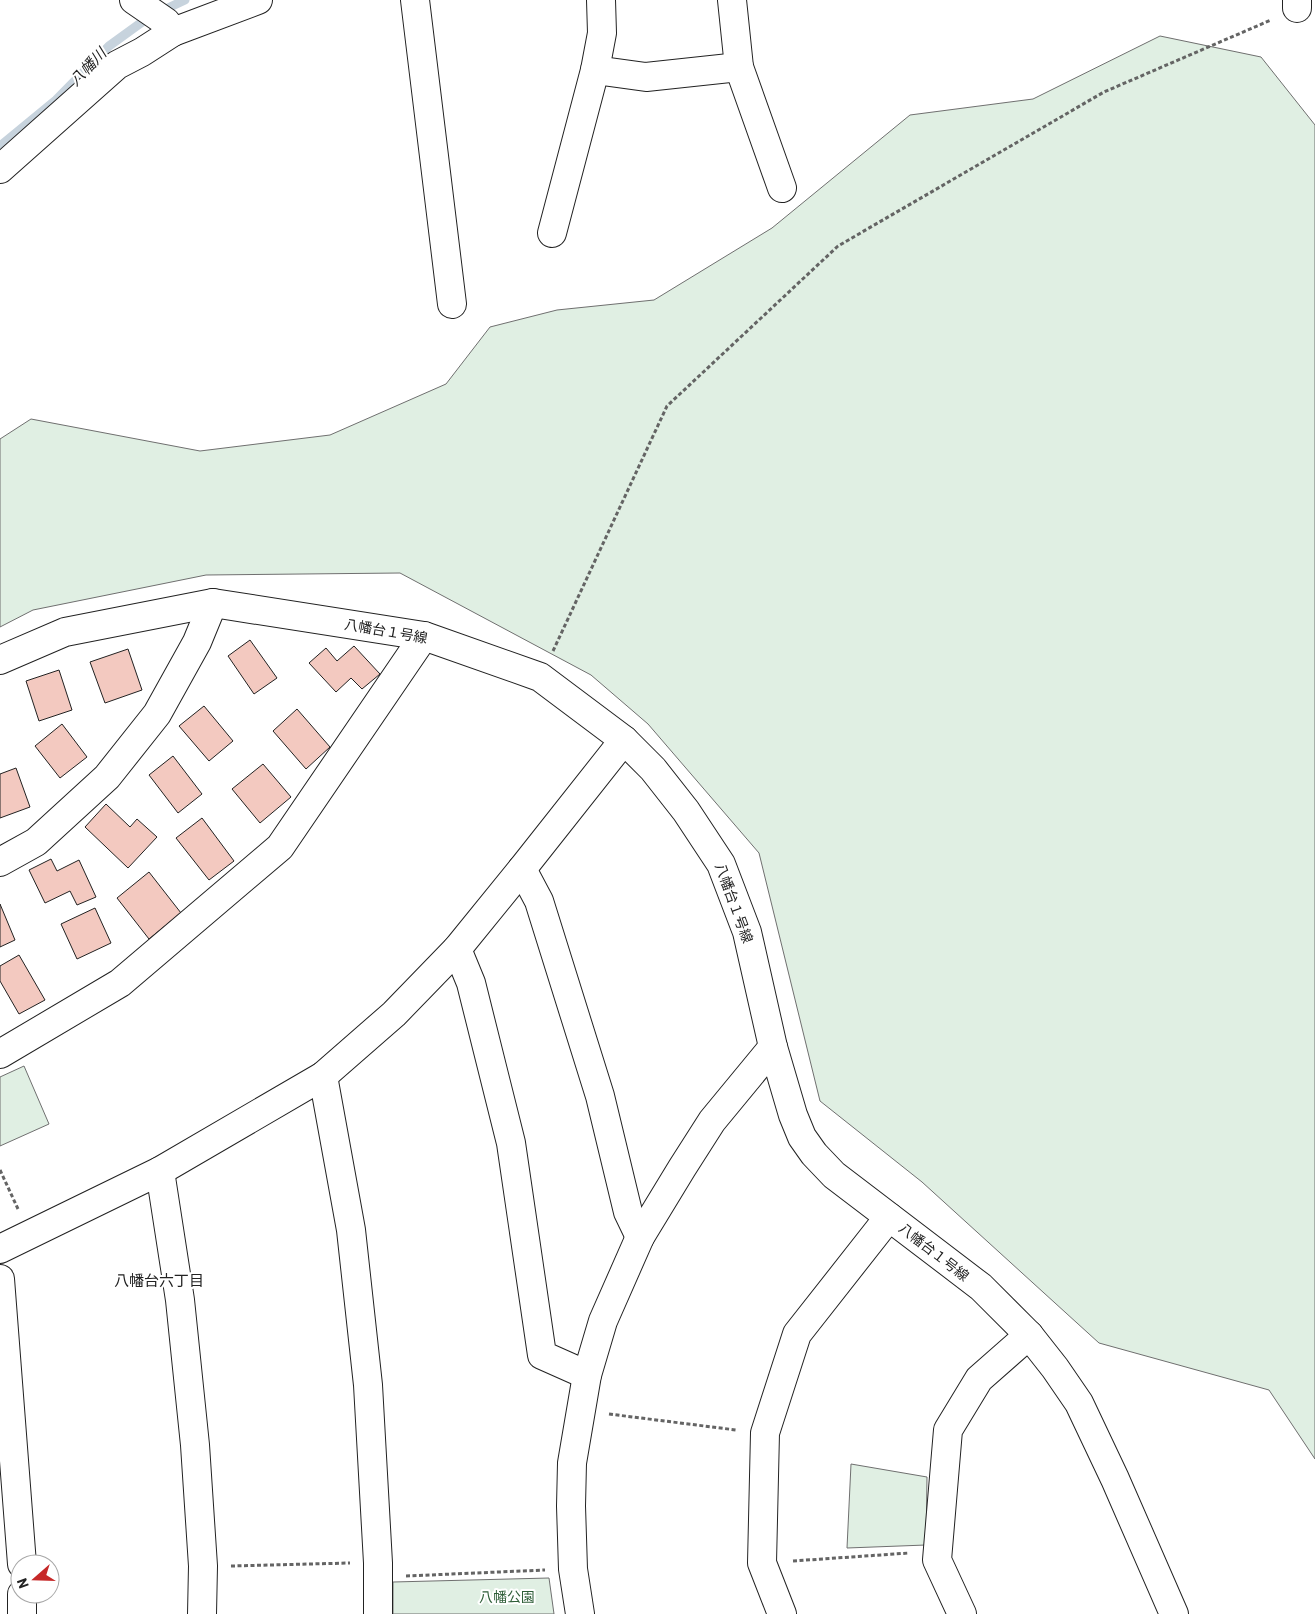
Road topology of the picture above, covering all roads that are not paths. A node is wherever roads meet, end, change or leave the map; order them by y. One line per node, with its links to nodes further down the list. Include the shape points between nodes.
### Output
1 (258, 0): 6 (street)
2 (415, 0): 12 (street)
3 (601, 0): 8 (street, via 602,32)
4 (732, 0): 7 (street)
5 (137, 2): 6 (street)
6 (170, 27): 9 (street, via 142,52 117,65)
7 (739, 67): 8 (street, via 646,77); 10 (street)
8 (595, 70): 11 (street)
9 (0, 169)
10 (782, 188)
11 (552, 233)
12 (452, 304)
13 (213, 603): 14 (street, 八幡台１号線); 15 (street, 八幡台１号線, via 65,632); 17 (street, via 197,642 157,714 107,777 36,842)
14 (424, 636): 16 (street, 八幡台１号線, via 540,677); 21 (street, via 280,847 120,983)
15 (0, 660)
16 (624, 740): 18 (street); 20 (street, 八幡台１号線, via 653,769 686,811 721,864 746,932)
17 (0, 862)
18 (522, 869): 19 (street); 25 (street, via 539,901 600,1096 628,1212)
19 (457, 949): 22 (street, via 394,1014); 29 (street, via 471,983 511,1143 542,1355)
20 (773, 1047): 24 (street, 八幡台１号線, via 802,1137 834,1175); 25 (street, via 712,1121)
21 (0, 1054)
22 (323, 1076): 23 (street); 32 (street, via 352,1240 368,1385)
23 (160, 1171): 26 (street); 31 (street, via 180,1300 195,1445 203,1566)
24 (889, 1216): 28 (street, 八幡台１号線, via 981,1287); 34 (street, via 797,1334 765,1434 762,1563)
25 (640, 1237): 29 (street, via 603,1321)
26 (0, 1250)
27 (0, 1279): 30 (street)
28 (1029, 1335): 35 (street, via 979,1379 948,1430 937,1560); 36 (street, 八幡台１号線, via 1079,1403)
29 (587, 1375): 33 (street, via 572,1463 573,1569)
30 (21, 1554)
31 (202, 1614)
32 (378, 1614)
33 (580, 1614)
34 (782, 1614)
35 (962, 1614)
36 (1174, 1614)

